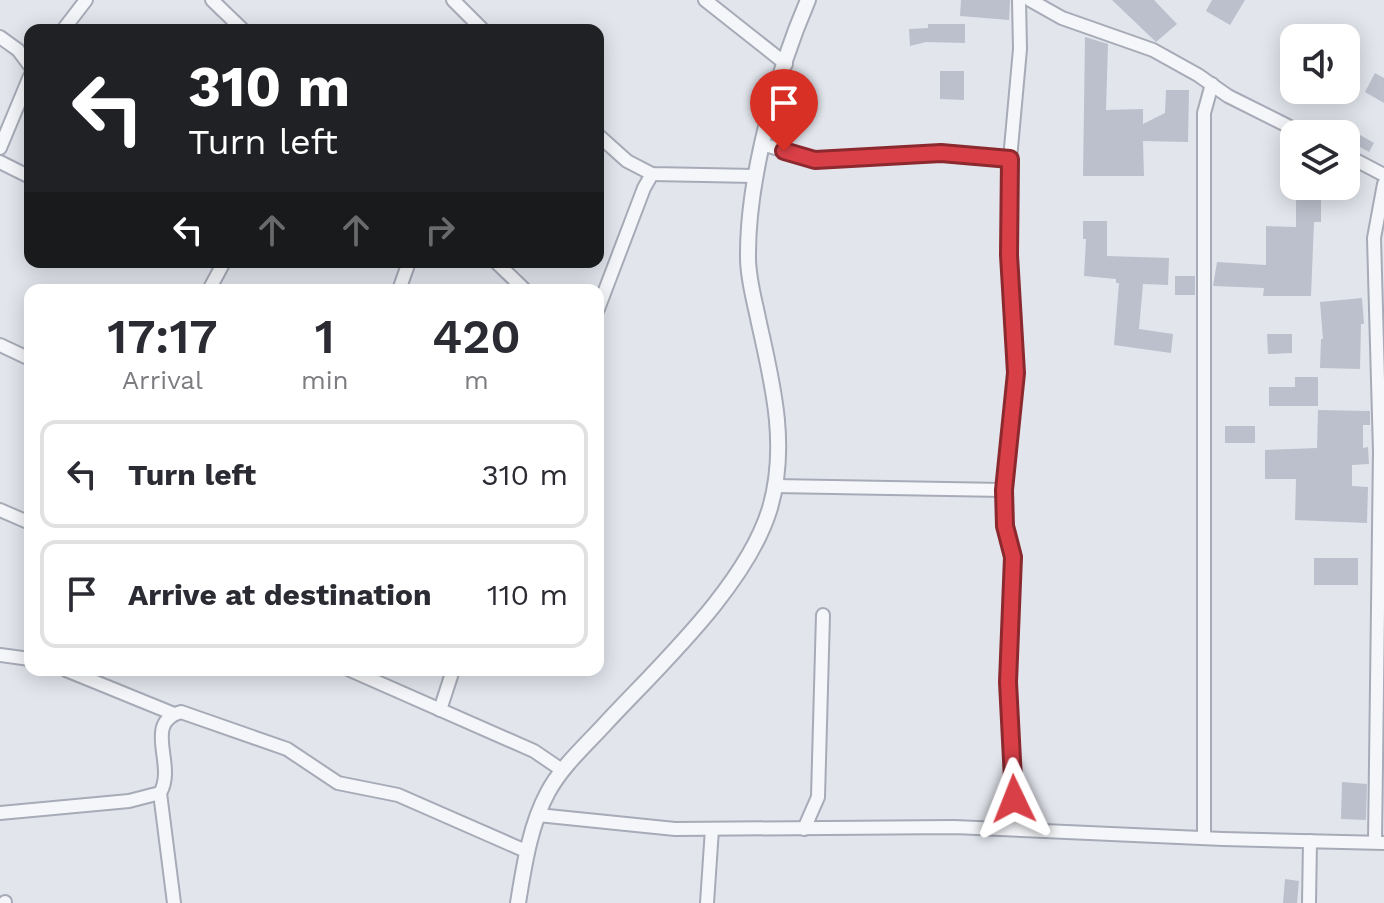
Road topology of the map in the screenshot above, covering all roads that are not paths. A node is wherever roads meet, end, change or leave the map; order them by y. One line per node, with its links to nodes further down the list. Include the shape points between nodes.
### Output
1 (86, 0): 8 (street)
2 (212, 0): 9 (street)
3 (453, 0): 10 (street)
4 (705, 0): 13 (street)
5 (808, 0): 13 (street)
6 (1019, 0): 20 (street)
7 (1030, 0): 14 (street, via 1062,18 1153,50)
8 (68, 24)
9 (237, 24)
10 (477, 24)
11 (0, 37): 12 (street)
12 (24, 58)
13 (786, 64): 18 (street)
14 (1212, 84): 16 (street); 52 (street, via 1204,113)
15 (24, 90): 19 (street)
16 (1280, 121)
17 (604, 140): 24 (street)
18 (762, 144): 20 (street, via 815,160 941,153); 26 (street)
19 (0, 148)
20 (1010, 159): 34 (street, via 1016,373)
21 (0, 162): 23 (street)
22 (1360, 162): 25 (street)
23 (24, 174)
24 (652, 174): 26 (street); 30 (street)
25 (1384, 175)
26 (755, 176): 33 (street, via 748,259 778,411)
27 (1384, 184): 54 (street, via 1374,238)
28 (502, 268): 29 (street)
29 (519, 284)
30 (604, 293)
31 (0, 345): 32 (street)
32 (24, 356)
33 (775, 486): 34 (street); 45 (street, via 745,562 686,637)
34 (1004, 490): 51 (street, via 1013,557 1008,682)
35 (0, 510): 36 (street)
36 (24, 520)
37 (823, 615): 50 (street, via 818,797)
38 (0, 655): 39 (street)
39 (24, 658)
40 (81, 676): 44 (street)
41 (364, 676): 43 (street)
42 (451, 676): 43 (street)
43 (440, 710): 45 (street, via 534,751)
44 (174, 714): 46 (street, via 160,737 167,773); 55 (street, via 189,713 287,749 338,783 398,795)
45 (562, 770): 48 (street)
46 (160, 793): 47 (street, via 129,801); 56 (street)
47 (0, 813)
48 (538, 815): 49 (street); 55 (street)
49 (712, 829): 50 (street); 58 (street)
50 (804, 829): 51 (street)
51 (1015, 829): 52 (street)
52 (1204, 838): 53 (street)
53 (1310, 841): 54 (street); 59 (street)
54 (1380, 842)
55 (528, 852): 57 (street)
56 (174, 903)
57 (518, 903)
58 (707, 903)
59 (1309, 903)

